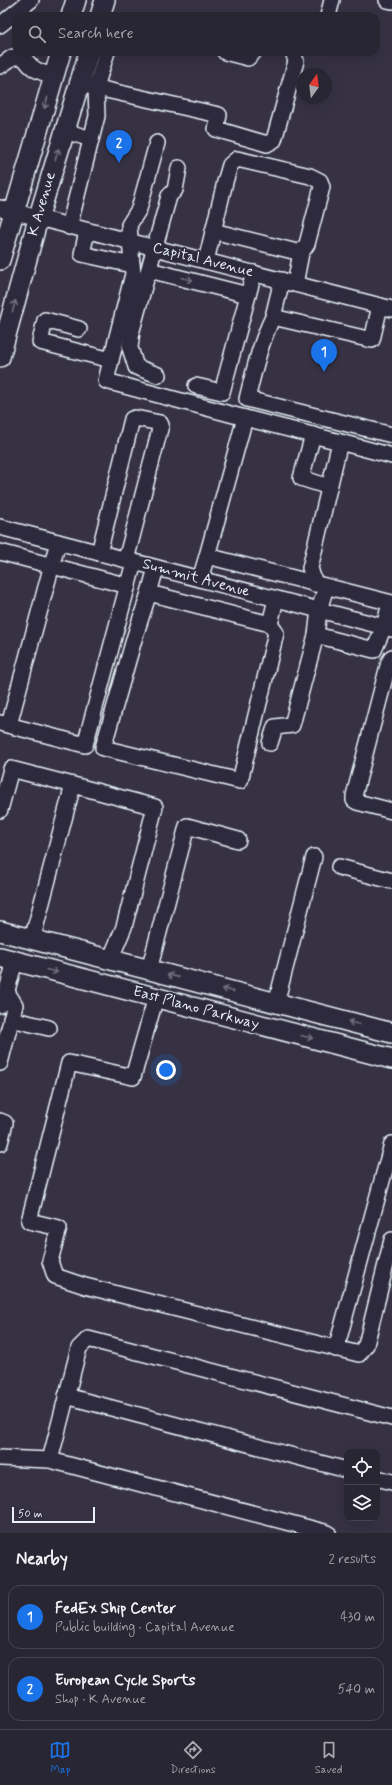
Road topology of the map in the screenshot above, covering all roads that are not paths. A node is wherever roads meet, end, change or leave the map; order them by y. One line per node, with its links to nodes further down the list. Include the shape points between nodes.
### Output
1 (31, 0): 7 (street)
2 (76, 0): 8 (main road)
3 (104, 0): 9 (main road)
4 (332, 0): 10 (street)
5 (387, 0): 6 (street)
6 (392, 1)
7 (16, 12)
8 (72, 12)
9 (101, 12)
10 (329, 12)
11 (12, 15): 12 (street)
12 (0, 25)
13 (60, 56): 20 (main road, K Avenue)
14 (88, 56): 21 (main road, K Avenue)
15 (105, 56): 21 (street)
16 (240, 56): 17 (street)
17 (250, 56)
18 (294, 56): 21 (street, via 296,61 274,140 267,144 216,129 219,115)
19 (0, 66): 20 (street, via 12,58 24,57 36,71)
20 (54, 76): 21 (main road); 26 (main road, K Avenue, one-way to 26)
21 (87, 85): 22 (main road, K Avenue); 23 (street, via 97,116)
22 (65, 131): 23 (street); 27 (main road, K Avenue, one-way to 22)
23 (91, 139): 28 (street)
24 (157, 143): 31 (street, via 139,209 129,225)
25 (179, 168): 32 (street, via 175,190 169,196)
26 (7, 210): 27 (street, Capital Avenue); 34 (main road, K Avenue)
27 (38, 219): 28 (street, Capital Avenue); 44 (main road, K Avenue, one-way to 27)
28 (69, 226): 29 (street, Capital Avenue)
29 (87, 231): 31 (street, Capital Avenue); 36 (street, via 82,254)
30 (214, 231): 33 (street); 33 (street, via 230,165 237,159 310,176 320,181 322,187 307,244); 35 (street)
31 (130, 242): 32 (street, Capital Avenue); 36 (street)
32 (155, 248): 35 (street, Capital Avenue); 37 (street)
33 (301, 253): 39 (street)
34 (0, 260)
35 (206, 261): 38 (street, Capital Avenue)
36 (132, 265): 45 (street, via 133,274)
37 (149, 270): 40 (street, one-way to 40); 46 (street, via 132,330 130,348 136,367)
38 (254, 273): 39 (street, Capital Avenue); 40 (street)
39 (288, 282): 41 (street, Capital Avenue); 42 (street)
40 (248, 295): 47 (street, via 222,392)
41 (386, 308): 42 (street, via 372,340)
42 (273, 317): 50 (street, via 257,355 246,399)
43 (79, 329): 45 (street, via 45,320 40,342)
44 (0, 357)
45 (111, 360): 48 (street, via 106,381)
46 (158, 375)
47 (196, 386)
48 (244, 418): 49 (street); 58 (street)
49 (313, 435): 51 (street); 53 (street, via 301,478)
50 (392, 435)
51 (340, 442): 52 (street); 53 (street)
52 (392, 456)
53 (329, 487): 63 (street, via 310,568)
54 (0, 527): 55 (street, Summit Avenue)
55 (58, 542): 57 (street, Summit Avenue); 60 (street)
56 (0, 552): 60 (street)
57 (99, 553): 59 (street, Summit Avenue); 59 (street, via 132,419 160,423)
58 (207, 556): 62 (street); 63 (street)
59 (130, 561): 61 (street, Summit Avenue); 64 (street)
60 (51, 566): 64 (street); 73 (street)
61 (156, 568): 62 (street, Summit Avenue); 65 (street)
62 (200, 579): 66 (street, Summit Avenue)
63 (321, 585): 67 (street); 68 (street)
64 (128, 586): 73 (street, via 86,745)
65 (149, 593): 69 (street); 69 (street, via 103,748 138,758 240,781 276,634)
66 (276, 599): 68 (street, Summit Avenue); 69 (street)
67 (391, 603): 70 (street)
68 (319, 610): 70 (street, Summit Avenue); 71 (street)
69 (270, 624)
70 (388, 628): 71 (street, via 374,650)
71 (316, 635): 74 (street, via 292,725 275,727)
72 (391, 660): 77 (street, via 354,800)
73 (5, 724)
74 (270, 743)
75 (73, 785): 76 (street, via 11,769); 83 (street); 85 (street, via 155,807 124,927)
76 (0, 810)
77 (392, 811)
78 (238, 840): 86 (street, via 187,826)
79 (314, 857): 89 (street)
80 (339, 867): 81 (street)
81 (392, 881)
82 (0, 931): 83 (main road, East Plano Parkway)
83 (32, 940): 84 (main road); 85 (main road, East Plano Parkway)
84 (7, 959): 87 (main road, East Plano Parkway, one-way to 87); 88 (street)
85 (110, 960): 86 (main road, East Plano Parkway)
86 (149, 970): 87 (main road); 89 (main road, East Plano Parkway, one-way to 86)
87 (156, 997): 91 (main road, East Plano Parkway); 101 (street, via 133,1077 70,1063 29,1221 59,1228 50,1261 55,1276 85,1286)
88 (3, 998): 90 (street, via 15,1005)
89 (276, 1003): 91 (main road); 93 (main road, East Plano Parkway, one-way to 89)
90 (11, 1019): 92 (street); 95 (street)
91 (270, 1027): 94 (main road, East Plano Parkway, one-way to 94)
92 (49, 1028)
93 (392, 1033)
94 (392, 1059)
95 (0, 1063)
96 (0, 1122): 97 (street, via 5,1123)
97 (0, 1143)
98 (392, 1144): 99 (street)
99 (365, 1244): 100 (street); 101 (street)
100 (391, 1245): 101 (street, via 366,1344 359,1354)
101 (336, 1349)
102 (66, 1396): 103 (street, via 79,1348 88,1340); 105 (street); 106 (street)
103 (392, 1418)
104 (0, 1458): 105 (street)
105 (50, 1460): 109 (street)
106 (344, 1469)
107 (380, 1479): 108 (street)
108 (392, 1482)
109 (328, 1533)

